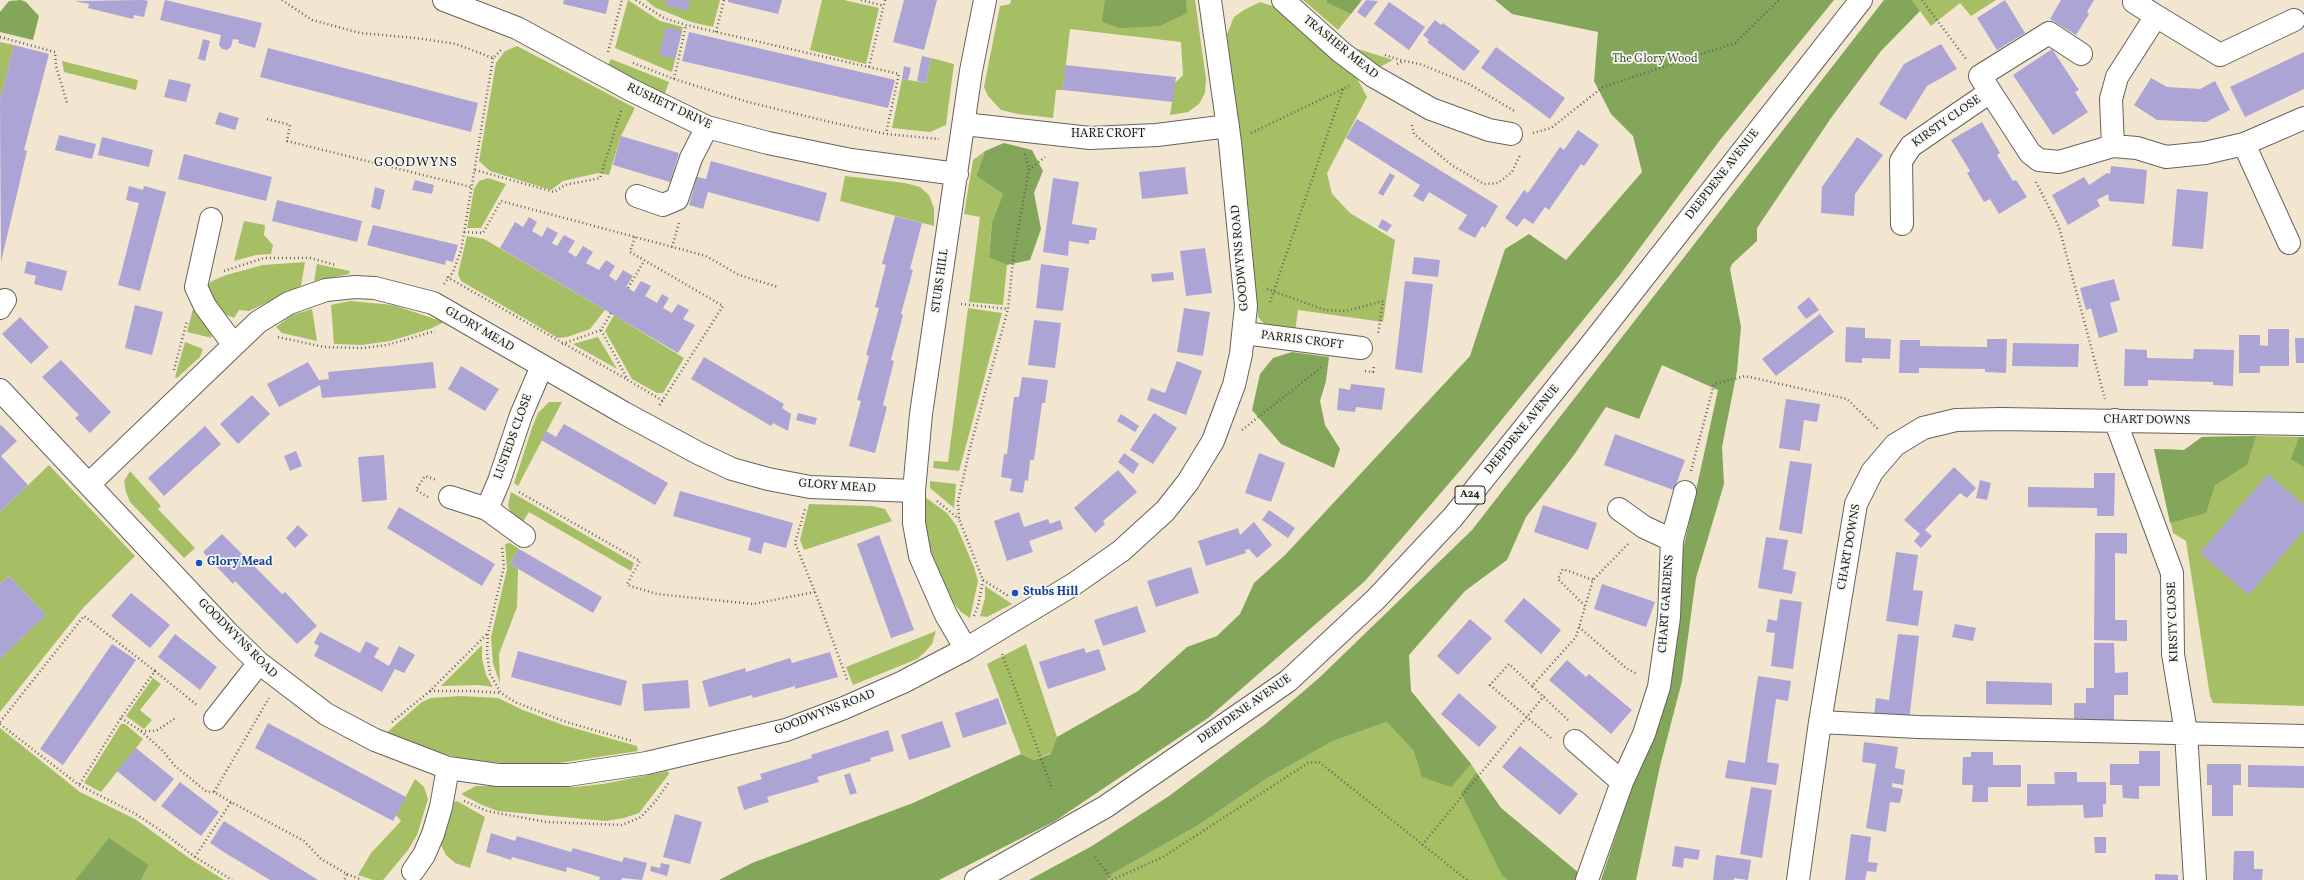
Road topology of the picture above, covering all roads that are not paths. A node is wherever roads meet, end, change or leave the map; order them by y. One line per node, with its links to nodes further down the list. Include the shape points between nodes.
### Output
1 (444, 0): 13 (main road, RUSHETT DRIVE, via 517,28 631,90)
2 (985, 0): 12 (main road, STUBS HILL)
3 (1210, 0): 14 (main road, GOODWYNS ROAD)
4 (1283, 0): 15 (main road, TRASHER MEAD, via 1341,52 1373,76 1431,109 1489,130)
5 (1861, 0): 48 (main road, DEEPDENE AVENUE / A24, via 1453,517 1376,599 1288,681 1105,807)
6 (2135, 1): 7 (main road)
7 (2156, 16): 8 (main road, via 2220,56); 17 (main road, via 2117,77 2111,99)
8 (2294, 20)
9 (2081, 54): 10 (main road, KIRSTY CLOSE, via 2049,33)
10 (1985, 84): 17 (main road, via 2030,153 2039,160 2059,162); 21 (main road, KIRSTY CLOSE, via 1911,146 1901,161)
11 (2304, 118): 16 (main road)
12 (964, 124): 14 (main road, HARE CROFT, via 1090,138); 18 (main road, STUBS HILL)
13 (707, 127): 18 (main road, RUSHETT DRIVE, via 851,160); 19 (main road, via 691,158 677,199 663,205)
14 (1229, 134): 23 (main road, GOODWYNS ROAD, via 1246,306)
15 (1511, 134)
16 (2244, 144): 17 (main road, via 2205,153 2166,156 2137,148); 22 (main road)
17 (2113, 146)
18 (950, 173): 31 (main road, STUBS HILL, via 938,302 921,414)
19 (637, 196)
20 (211, 219): 24 (main road, via 196,287 204,306)
21 (1902, 224)
22 (2289, 243)
23 (1252, 334): 25 (main road, PARRIS CROFT); 38 (main road, GOODWYNS ROAD, via 1213,441 1188,482 1166,511 1121,551 1074,584 994,633)
24 (233, 344): 26 (main road, GLORY MEAD, via 258,322 289,303 326,290 374,288 433,303); 30 (main road, GLORY MEAD)
25 (1361, 348)
26 (542, 366): 31 (main road, GLORY MEAD, via 698,454 732,469 810,487); 35 (main road, LUSTEDS CLOSE, via 521,415 499,481)
27 (0, 390): 30 (main road, GOODWYNS ROAD)
28 (2115, 420): 29 (main road, CHART DOWNS); 41 (main road, CHART DOWNS, via 1956,420 1924,428 1895,446 1872,472 1856,504); 42 (main road, KIRSTY CLOSE, via 2172,573 2173,654)
29 (2304, 424)
30 (89, 484): 39 (main road, GOODWYNS ROAD)
31 (914, 491): 38 (main road, STUBS HILL, via 914,523 920,556 946,615)
32 (441, 492): 35 (main road)
33 (1685, 492): 37 (main road, CHART GARDENS)
34 (1619, 508): 37 (main road, via 1644,527)
35 (495, 515): 36 (main road)
36 (524, 536)
37 (1672, 540): 46 (main road, CHART GARDENS, via 1668,617 1659,687 1644,734)
38 (961, 641): 45 (main road, GOODWYNS ROAD, via 903,682 786,730 647,763 568,775 498,775)
39 (259, 663): 40 (main road); 45 (main road, GOODWYNS ROAD, via 326,714 375,740)
40 (215, 719)
41 (1820, 722): 42 (main road, via 1918,727); 50 (main road, CHART DOWNS)
42 (2186, 732): 43 (main road); 51 (main road, KIRSTY CLOSE)
43 (2304, 736)
44 (1571, 738): 46 (main road)
45 (448, 768): 47 (main road, via 433,834 424,855)
46 (1622, 782): 49 (main road, CHART GARDENS)
47 (413, 871)
48 (976, 880)
49 (1587, 880)
50 (1798, 880)
51 (2195, 880)

